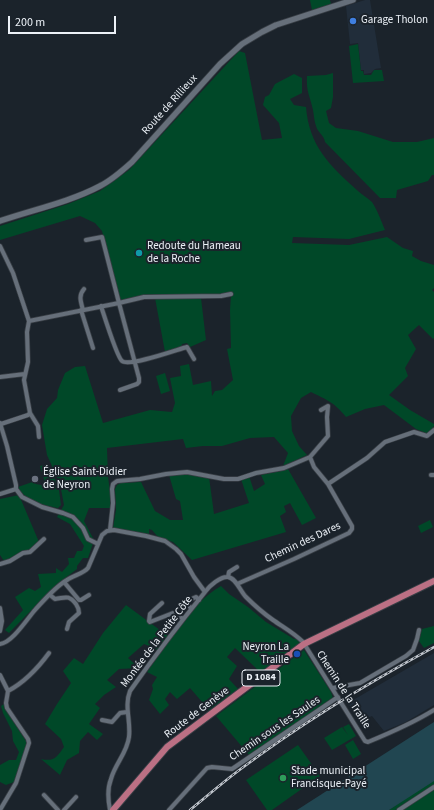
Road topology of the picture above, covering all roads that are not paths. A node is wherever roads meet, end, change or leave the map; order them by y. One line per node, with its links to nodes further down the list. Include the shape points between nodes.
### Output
1 (353, 0): 2 (street, Route de Rillieux, via 276,26 242,44 220,64 132,162 101,186)
2 (0, 221)
3 (86, 240): 7 (street, via 102,237)
4 (0, 246): 10 (street, via 13,273)
5 (84, 289): 9 (street, via 80,298)
6 (231, 294): 7 (street, via 144,297)
7 (119, 303): 8 (street); 13 (street)
8 (101, 306): 9 (street); 13 (street, via 120,360)
9 (82, 310): 10 (street); 11 (street)
10 (29, 321): 14 (street, via 28,362)
11 (93, 348)
12 (194, 359): 13 (street, via 187,346)
13 (135, 362): 16 (street, via 139,382)
14 (25, 374): 15 (street); 18 (street, via 24,385)
15 (0, 377)
16 (120, 390)
17 (321, 410): 22 (street, via 328,406 328,436)
18 (30, 413): 19 (street); 21 (street, via 38,426)
19 (0, 423): 24 (street)
20 (434, 430): 23 (street, via 427,436 414,432 385,442 367,458)
21 (39, 437)
22 (310, 457): 23 (street, Chemin des Dares, via 314,467); 26 (street, via 284,468 230,480 187,472 116,481 112,489)
23 (328, 484): 34 (street, Chemin des Dares, via 352,529 294,559)
24 (16, 489): 25 (street); 28 (street, via 22,497 72,517 83,528 88,539)
25 (0, 494)
26 (110, 530): 28 (street, via 104,532); 35 (street, via 156,538 170,544 181,554)
27 (44, 539): 29 (street, via 30,552)
28 (98, 544): 33 (street, via 88,568)
29 (0, 564)
30 (237, 567): 31 (street, Montée de la Petite Côte, via 229,572)
31 (228, 577): 34 (street); 35 (street, Montée de la Petite Côte, via 222,578)
32 (434, 581): 47 (main road, Route de Genève / D 1084)
33 (64, 582): 36 (street); 37 (street, via 79,600)
34 (236, 584): 47 (street, Chemin de la Traille, via 264,614 297,636)
35 (205, 592): 38 (street, Montée de la Petite Côte)
36 (50, 594): 43 (street, via 55,599 71,598 78,606 79,613 69,622); 46 (street, via 13,636)
37 (89, 595)
38 (199, 600): 41 (street, Montée de la Petite Côte); 41 (street, via 196,596 187,601)
39 (162, 603): 42 (street, via 150,614 150,622 173,613)
40 (0, 608): 45 (street)
41 (192, 608): 42 (street, Montée de la Petite Côte)
42 (183, 619): 54 (street, Montée de la Petite Côte, via 130,691)
43 (67, 629)
44 (419, 630): 50 (street, via 413,650 406,656 360,683)
45 (0, 631)
46 (0, 644)
47 (304, 644): 50 (street, Chemin de la Traille); 63 (main road, Route de Genève / D 1084, via 173,743)
48 (49, 653): 51 (street, via 34,671)
49 (0, 675): 51 (street)
50 (332, 688): 52 (street, Chemin de la Traille)
51 (8, 692): 59 (street, via 7,708 29,743 16,782)
52 (338, 697): 53 (street, Chemin de la Traille, via 368,742); 64 (street, Chemin sous les Saules, via 232,769 212,766 207,768)
53 (434, 710)
54 (127, 712): 55 (street, via 120,713 112,722); 62 (street, Montée de la Petite Côte, via 129,736 125,751 111,779 108,799)
55 (102, 720)
56 (434, 787): 65 (street)
57 (44, 795): 60 (street)
58 (76, 797): 61 (street)
59 (0, 810)
60 (58, 810)
61 (64, 810)
62 (110, 810)
63 (113, 810)
64 (169, 810)
65 (399, 810)

